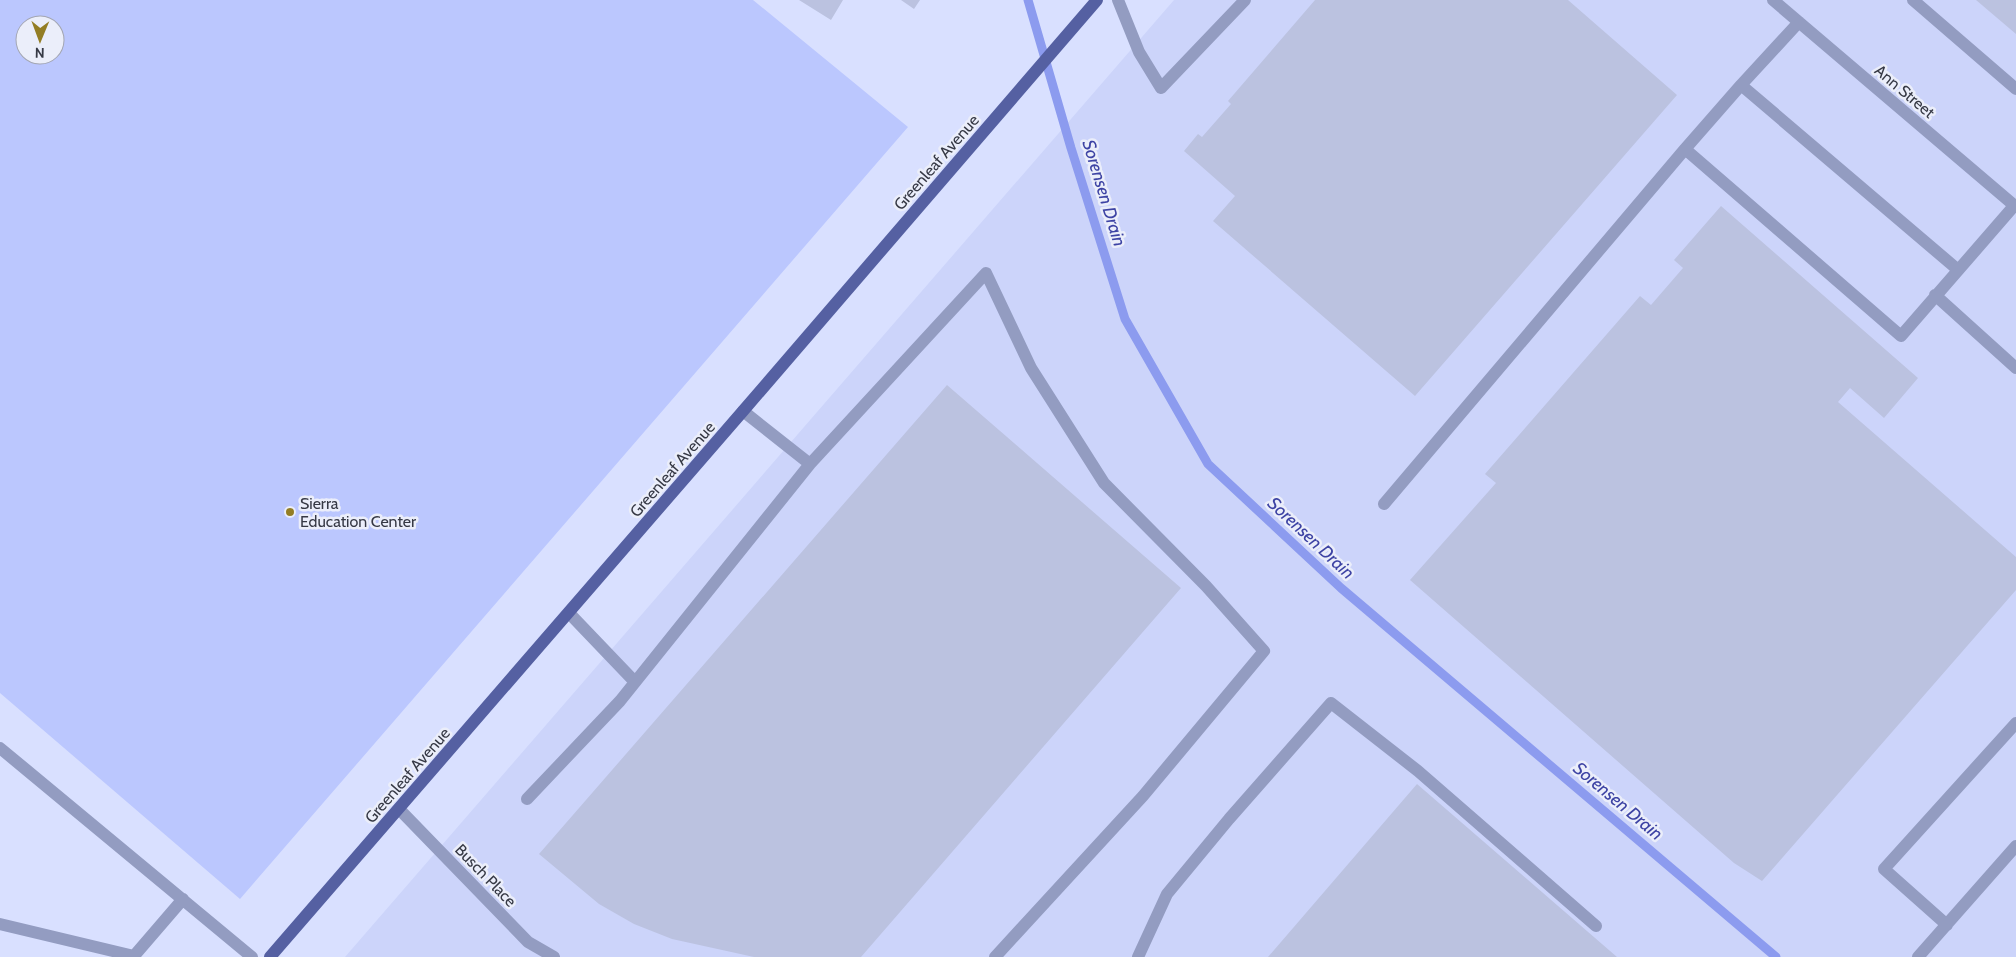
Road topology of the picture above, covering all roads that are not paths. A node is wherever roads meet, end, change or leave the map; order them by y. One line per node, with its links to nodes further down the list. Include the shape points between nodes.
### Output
1 (1097, 0): 14 (main road, Greenleaf Avenue)
2 (1118, 0): 3 (street, via 1139,52 1161,88)
3 (1245, 0)
4 (1773, 0): 6 (street, Ann Street)
5 (1913, 0): 8 (street)
6 (1799, 22): 7 (street); 10 (street, Ann Street)
7 (1741, 85): 9 (street); 11 (street)
8 (2016, 89)
9 (1685, 149): 12 (street, via 1901,336); 16 (street)
10 (2015, 206): 11 (street)
11 (1957, 269): 12 (street)
12 (1935, 295): 13 (street)
13 (2016, 368)
14 (743, 411): 15 (street); 17 (main road, Greenleaf Avenue)
15 (810, 464): 18 (street); 31 (street, via 986,273 1031,368 1104,483 1206,586 1264,651 1143,796)
16 (1384, 504)
17 (569, 613): 18 (street); 22 (main road, Greenleaf Avenue)
18 (635, 682): 21 (street)
19 (2016, 723): 26 (street, via 1884,869)
20 (0, 748): 24 (street)
21 (528, 799)
22 (399, 809): 29 (main road, Greenleaf Avenue); 30 (street, Busch Place, via 528,942)
23 (2016, 846): 26 (street)
24 (183, 899): 25 (street, via 134,956); 28 (street)
25 (0, 924)
26 (1947, 924): 33 (street)
27 (1596, 926): 32 (street, via 1418,771 1331,703 1167,894)
28 (252, 957)
29 (270, 957)
30 (554, 957)
31 (995, 957)
32 (1138, 957)
33 (1918, 957)

